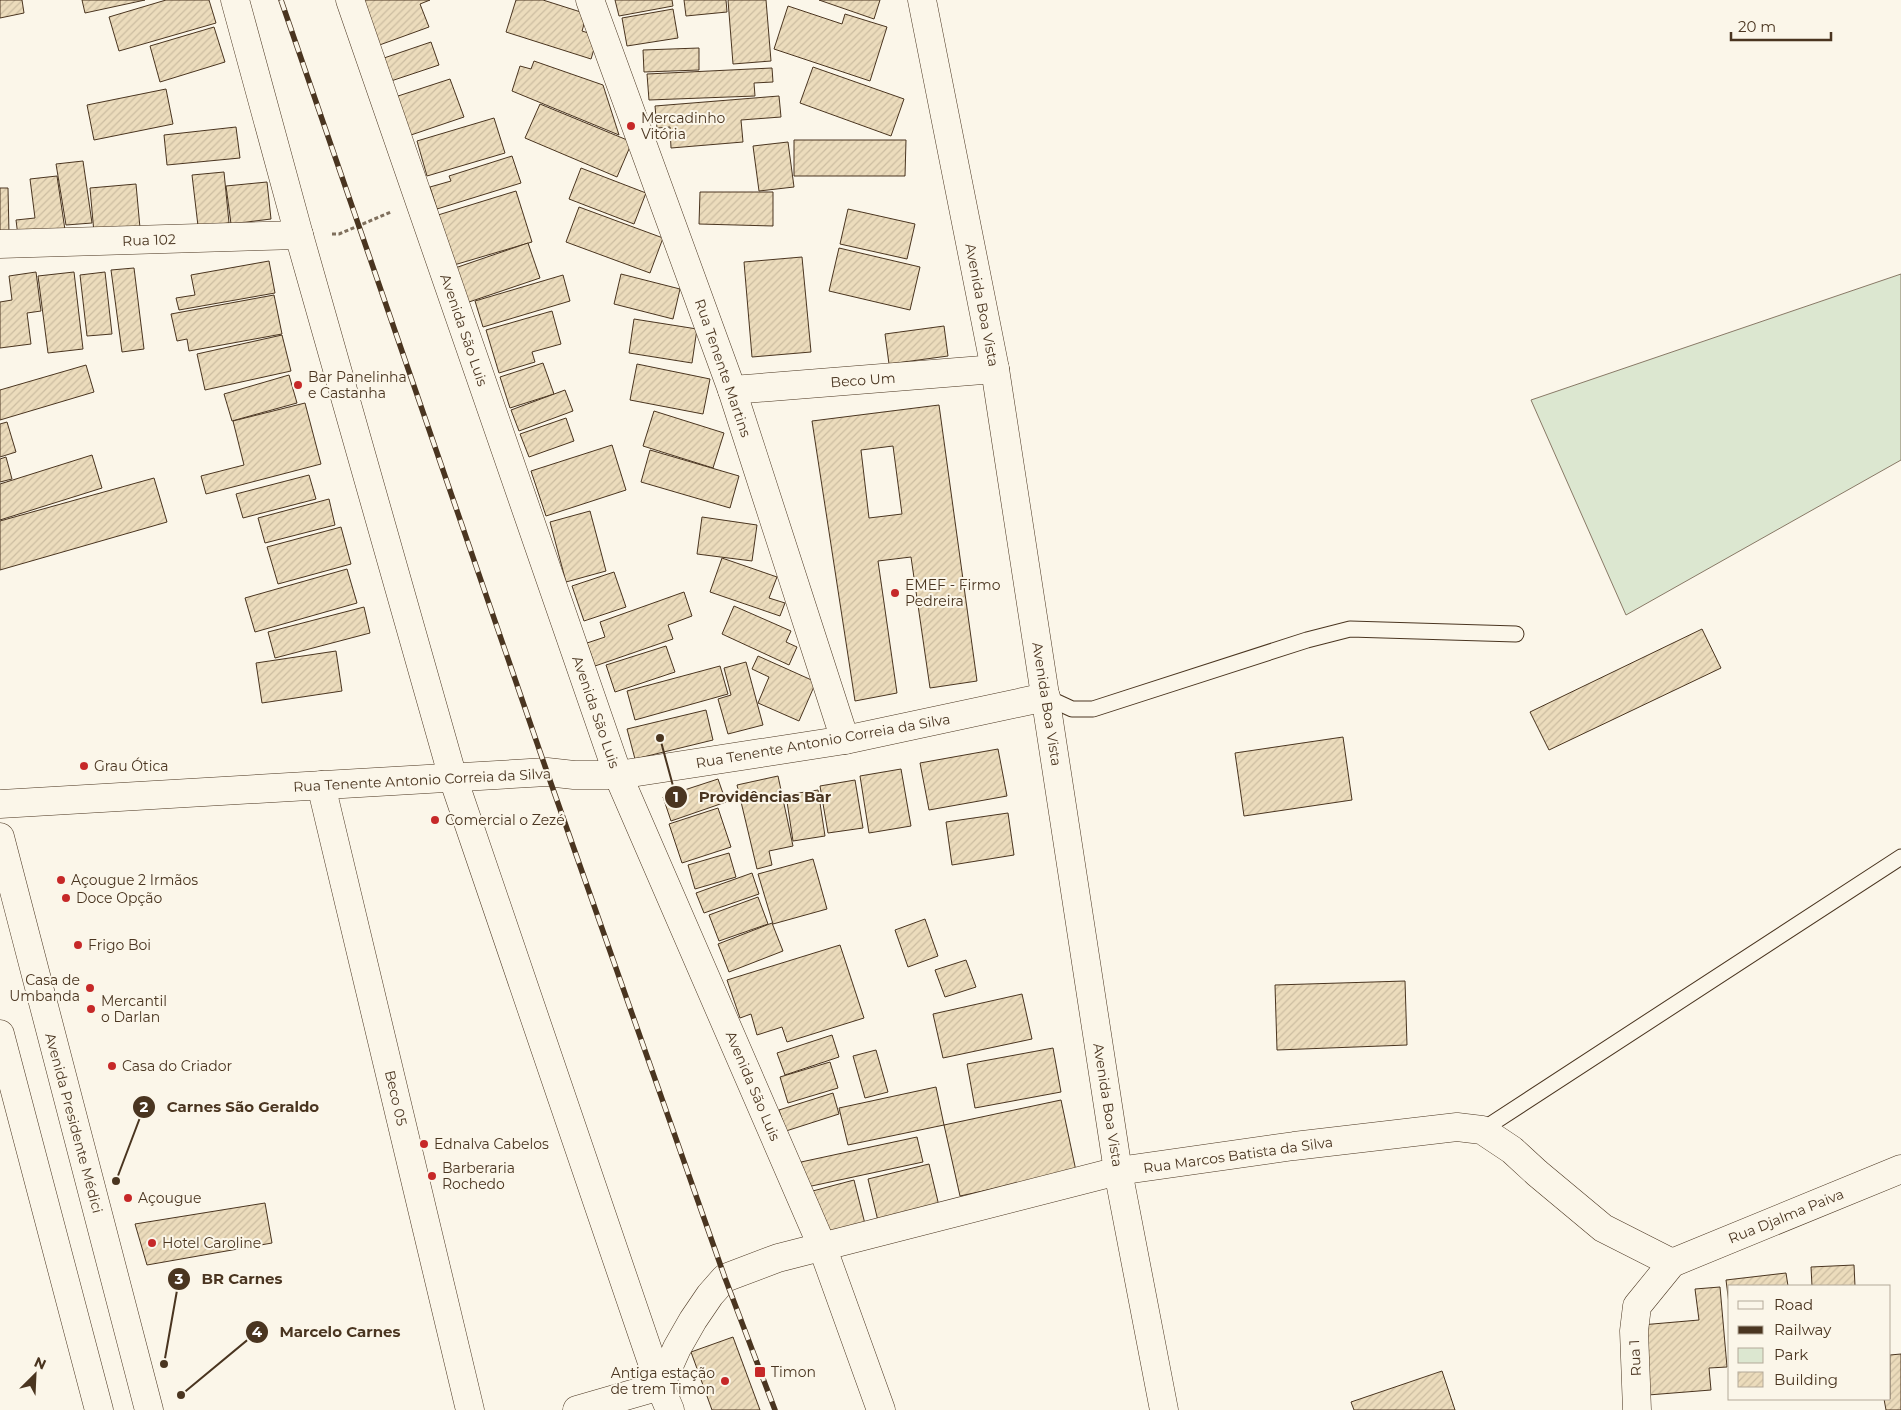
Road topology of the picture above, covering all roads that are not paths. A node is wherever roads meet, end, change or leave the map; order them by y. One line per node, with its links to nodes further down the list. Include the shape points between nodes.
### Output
1 (235, 0): 5 (street)
2 (350, 0): 12 (street, Avenida São Luis)
3 (590, 0): 8 (street, Rua Tenente Martins)
4 (922, 0): 7 (street, Avenida Boa Vista)
5 (298, 235): 6 (street, Rua 102); 13 (street)
6 (0, 244)
7 (995, 369): 8 (street, Beco Um); 10 (street, Avenida Boa Vista)
8 (732, 390): 11 (street, Rua Tenente Martins)
9 (1516, 634): 10 (lane, via 1350,629 1093,709 1072,709)
10 (1046, 697): 11 (street, Rua Tenente Antonio Correia da Silva); 21 (street, Avenida Boa Vista)
11 (845, 740): 12 (street, Rua Tenente Antonio Correia da Silva)
12 (618, 775): 13 (street, Rua Tenente Antonio Correia da Silva, via 546,772); 22 (street, Avenida São Luis)
13 (453, 778): 14 (street, Rua Tenente Antonio Correia da Silva); 24 (street)
14 (321, 785): 15 (street, Rua Tenente Antonio Correia da Silva); 27 (street, Beco 05)
15 (0, 804)
16 (0, 837): 26 (street, Avenida Presidente Médici)
17 (1901, 857): 19 (lane)
18 (0, 1034): 25 (street)
19 (1482, 1130): 21 (street, Rua Marcos Batista da Silva, via 1458,1127 1415,1131); 23 (street, via 1512,1150 1603,1228)
20 (1901, 1169): 23 (street, Rua Djalma Paiva)
21 (1118, 1172): 22 (street, Rua Marcos Batista da Silva); 30 (street, Avenida Boa Vista)
22 (822, 1246): 24 (street, Rua Marcos Batista da Silva, via 725,1278 710,1295 677,1348); 29 (street, Avenida São Luis)
23 (1672, 1263): 31 (street, Rua 1, via 1637,1306 1634,1331)
24 (665, 1398): 28 (street)
25 (99, 1410)
26 (148, 1410)
27 (470, 1410)
28 (577, 1410)
29 (881, 1410)
30 (1164, 1410)
31 (1637, 1410)

